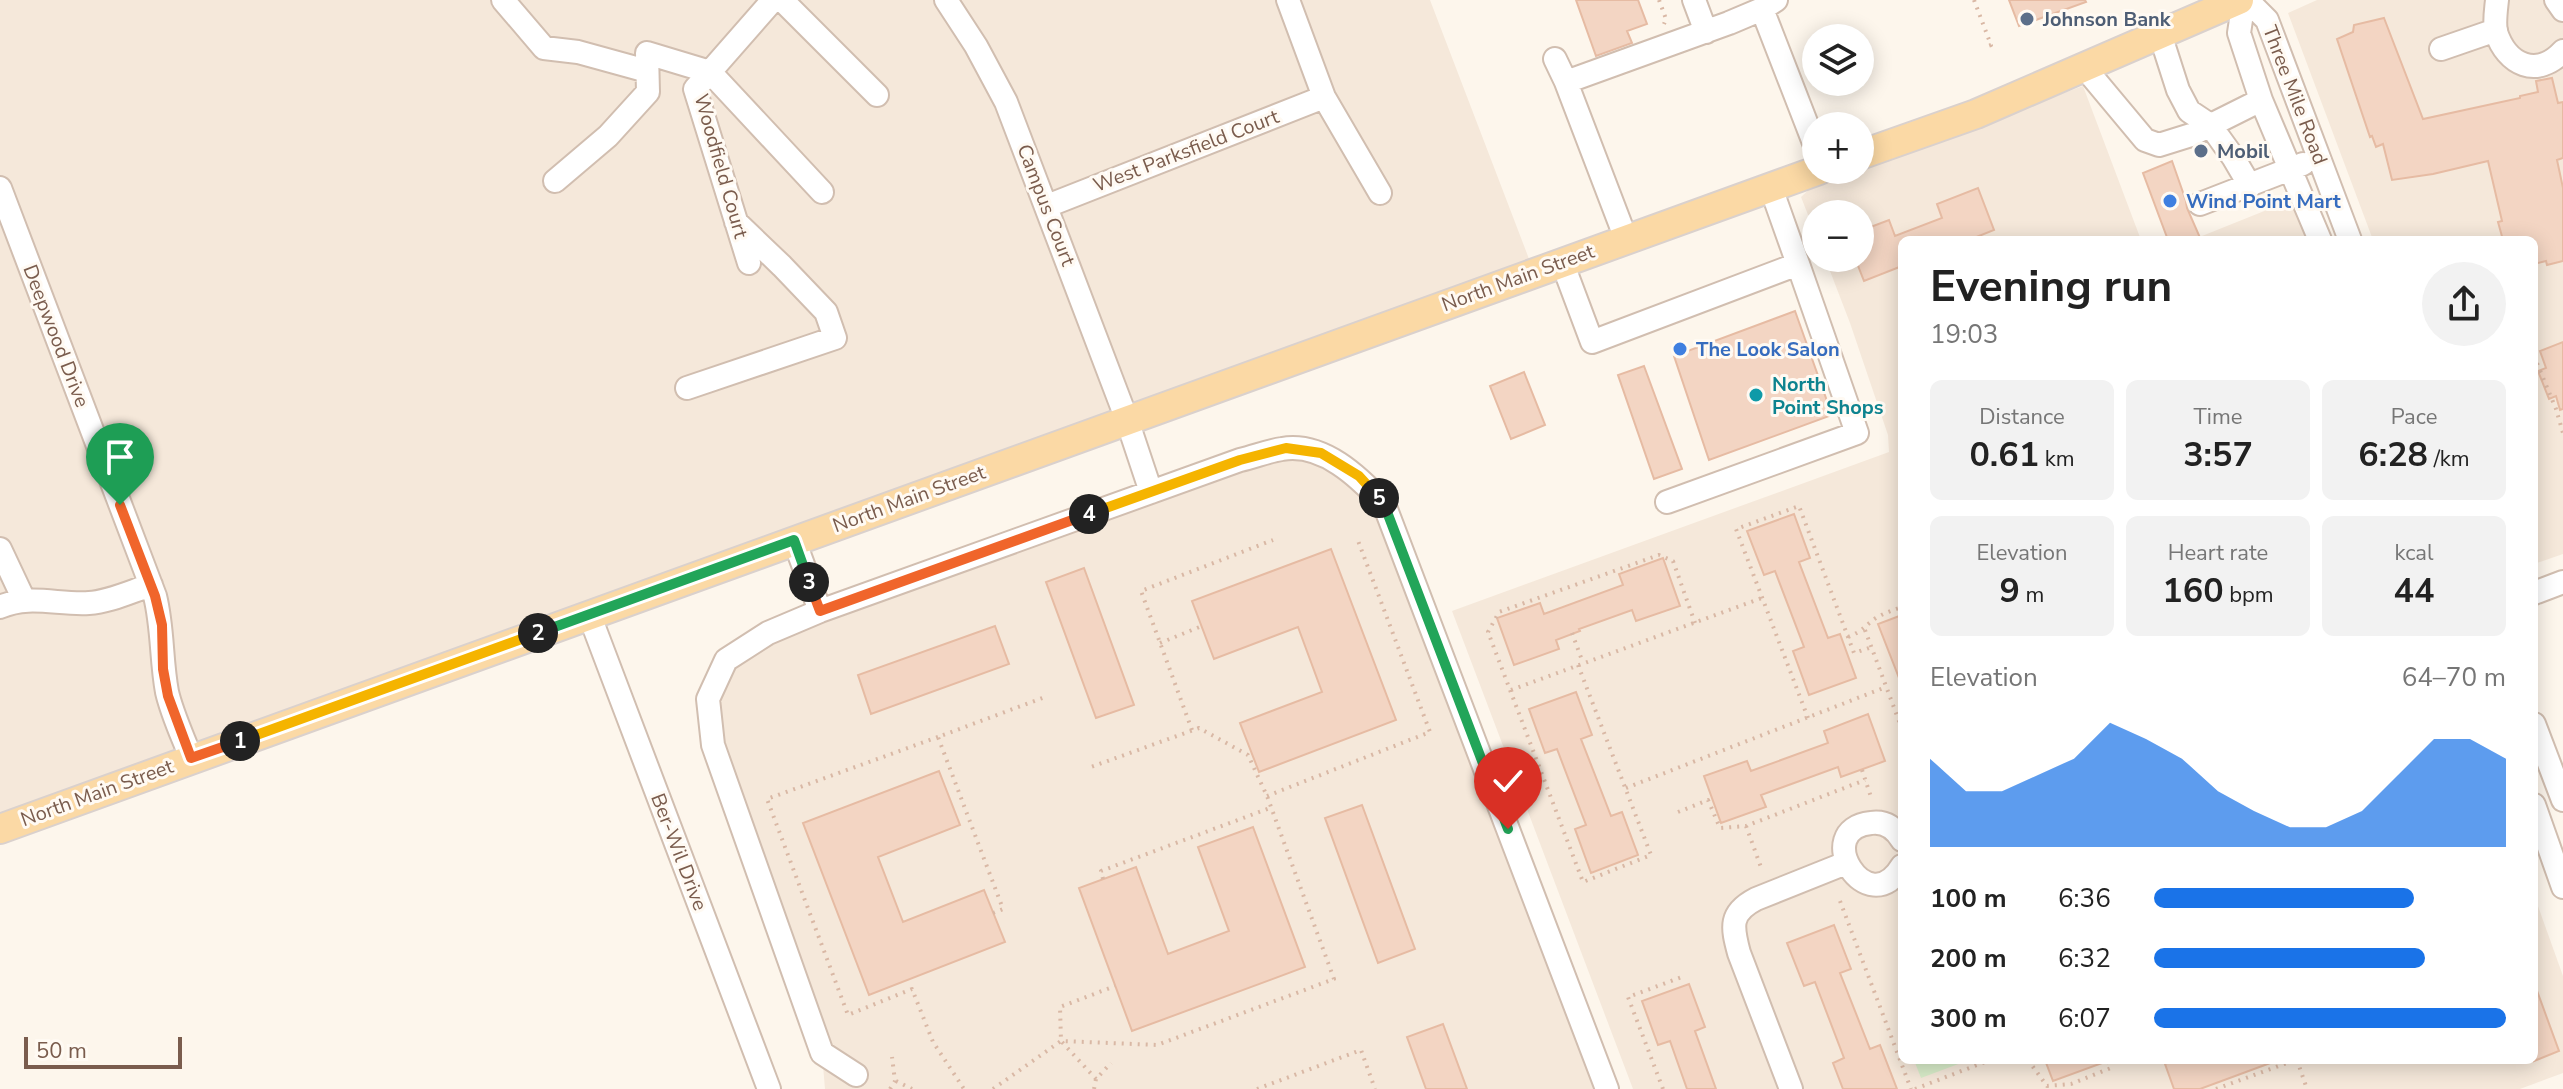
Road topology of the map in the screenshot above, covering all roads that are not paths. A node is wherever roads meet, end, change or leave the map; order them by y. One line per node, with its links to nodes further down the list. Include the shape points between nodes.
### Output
1 (503, 0): 18 (street, Woodfield Court, via 544,48)
2 (773, 0): 20 (street, Woodfield Court)
3 (782, 0): 22 (street)
4 (946, 0): 38 (street, Campus Court, via 1006,102)
5 (1288, 0): 23 (street)
6 (1694, 0): 13 (street)
7 (2244, 0): 14 (main road); 24 (street, Three Mile Road, via 2239,33); 28 (street, Three Mile Road, via 2267,20)
8 (2497, 0): 12 (street)
9 (2556, 0): 11 (street)
10 (1769, 5): 13 (street); 25 (street)
11 (2563, 10)
12 (2496, 30): 15 (street); 16 (street, via 2516,62 2549,64)
13 (1706, 32): 21 (street)
14 (2160, 34): 19 (main road); 26 (street, via 2189,111)
15 (2441, 49)
16 (2563, 51)
17 (1555, 59): 21 (street)
18 (647, 62): 20 (street, Woodfield Court); 31 (street, via 648,92 608,136)
19 (2084, 67): 26 (street, via 2145,140 2159,145); 27 (main road)
20 (710, 72): 35 (street, Woodfield Court); 39 (street, Woodfield Court, via 695,89)
21 (1566, 82): 42 (street)
22 (877, 95)
23 (1324, 97): 36 (street); 38 (street, West Parksfield Court)
24 (2261, 100): 26 (street); 29 (street, Three Mile Road)
25 (1804, 112)
26 (2210, 125): 32 (street)
27 (1874, 150)
28 (2319, 158): 29 (street); 41 (street, Three Mile Road)
29 (2291, 169): 32 (street); 40 (street, Three Mile Road)
30 (1802, 176): 34 (main road, North Main Street)
31 (555, 181)
32 (2250, 186): 37 (street)
33 (0, 188): 53 (street, Deepwood Drive)
34 (1771, 188): 42 (main road, North Main Street); 45 (street)
35 (822, 192)
36 (1380, 193)
37 (2200, 204)
38 (1047, 206): 47 (street, Campus Court)
39 (736, 222): 44 (street, Woodfield Court); 46 (street, via 826,312 835,338)
40 (2318, 236)
41 (2348, 236)
42 (1626, 239): 43 (main road, North Main Street)
43 (1562, 262): 45 (street, via 1592,342); 47 (main road, North Main Street)
44 (749, 263)
45 (1798, 264): 49 (street, via 1857,433)
46 (687, 388)
47 (1127, 420): 48 (street, Campus Court); 50 (main road, North Main Street)
48 (1151, 492): 57 (street); 70 (street, via 1286,448 1321,453 1359,476 1384,504)
49 (1667, 502)
50 (794, 540): 57 (street); 58 (main road, North Main Street)
51 (0, 549): 55 (street)
52 (2563, 582): 54 (street)
53 (151, 585): 55 (street, via 91,603); 60 (street, Deepwood Drive, via 162,625 168,696)
54 (2538, 591)
55 (24, 600): 56 (street)
56 (0, 607)
57 (820, 611): 68 (street, via 768,633 726,660 708,699 713,745 822,1053)
58 (589, 614): 60 (main road, North Main Street); 69 (street, Ber-Wil Drive)
59 (2538, 734): 61 (street)
60 (191, 758): 63 (main road, North Main Street)
61 (2563, 800)
62 (2538, 816): 67 (street)
63 (0, 829)
64 (1898, 834): 65 (street, via 1885,824 1865,823 1850,835)
65 (1846, 863): 66 (street, via 1851,873 1869,883 1889,880); 71 (street, via 1743,905 1735,917 1739,953)
66 (1898, 870)
67 (2563, 887)
68 (856, 1075)
69 (769, 1089)
70 (1607, 1089)
71 (1791, 1089)

